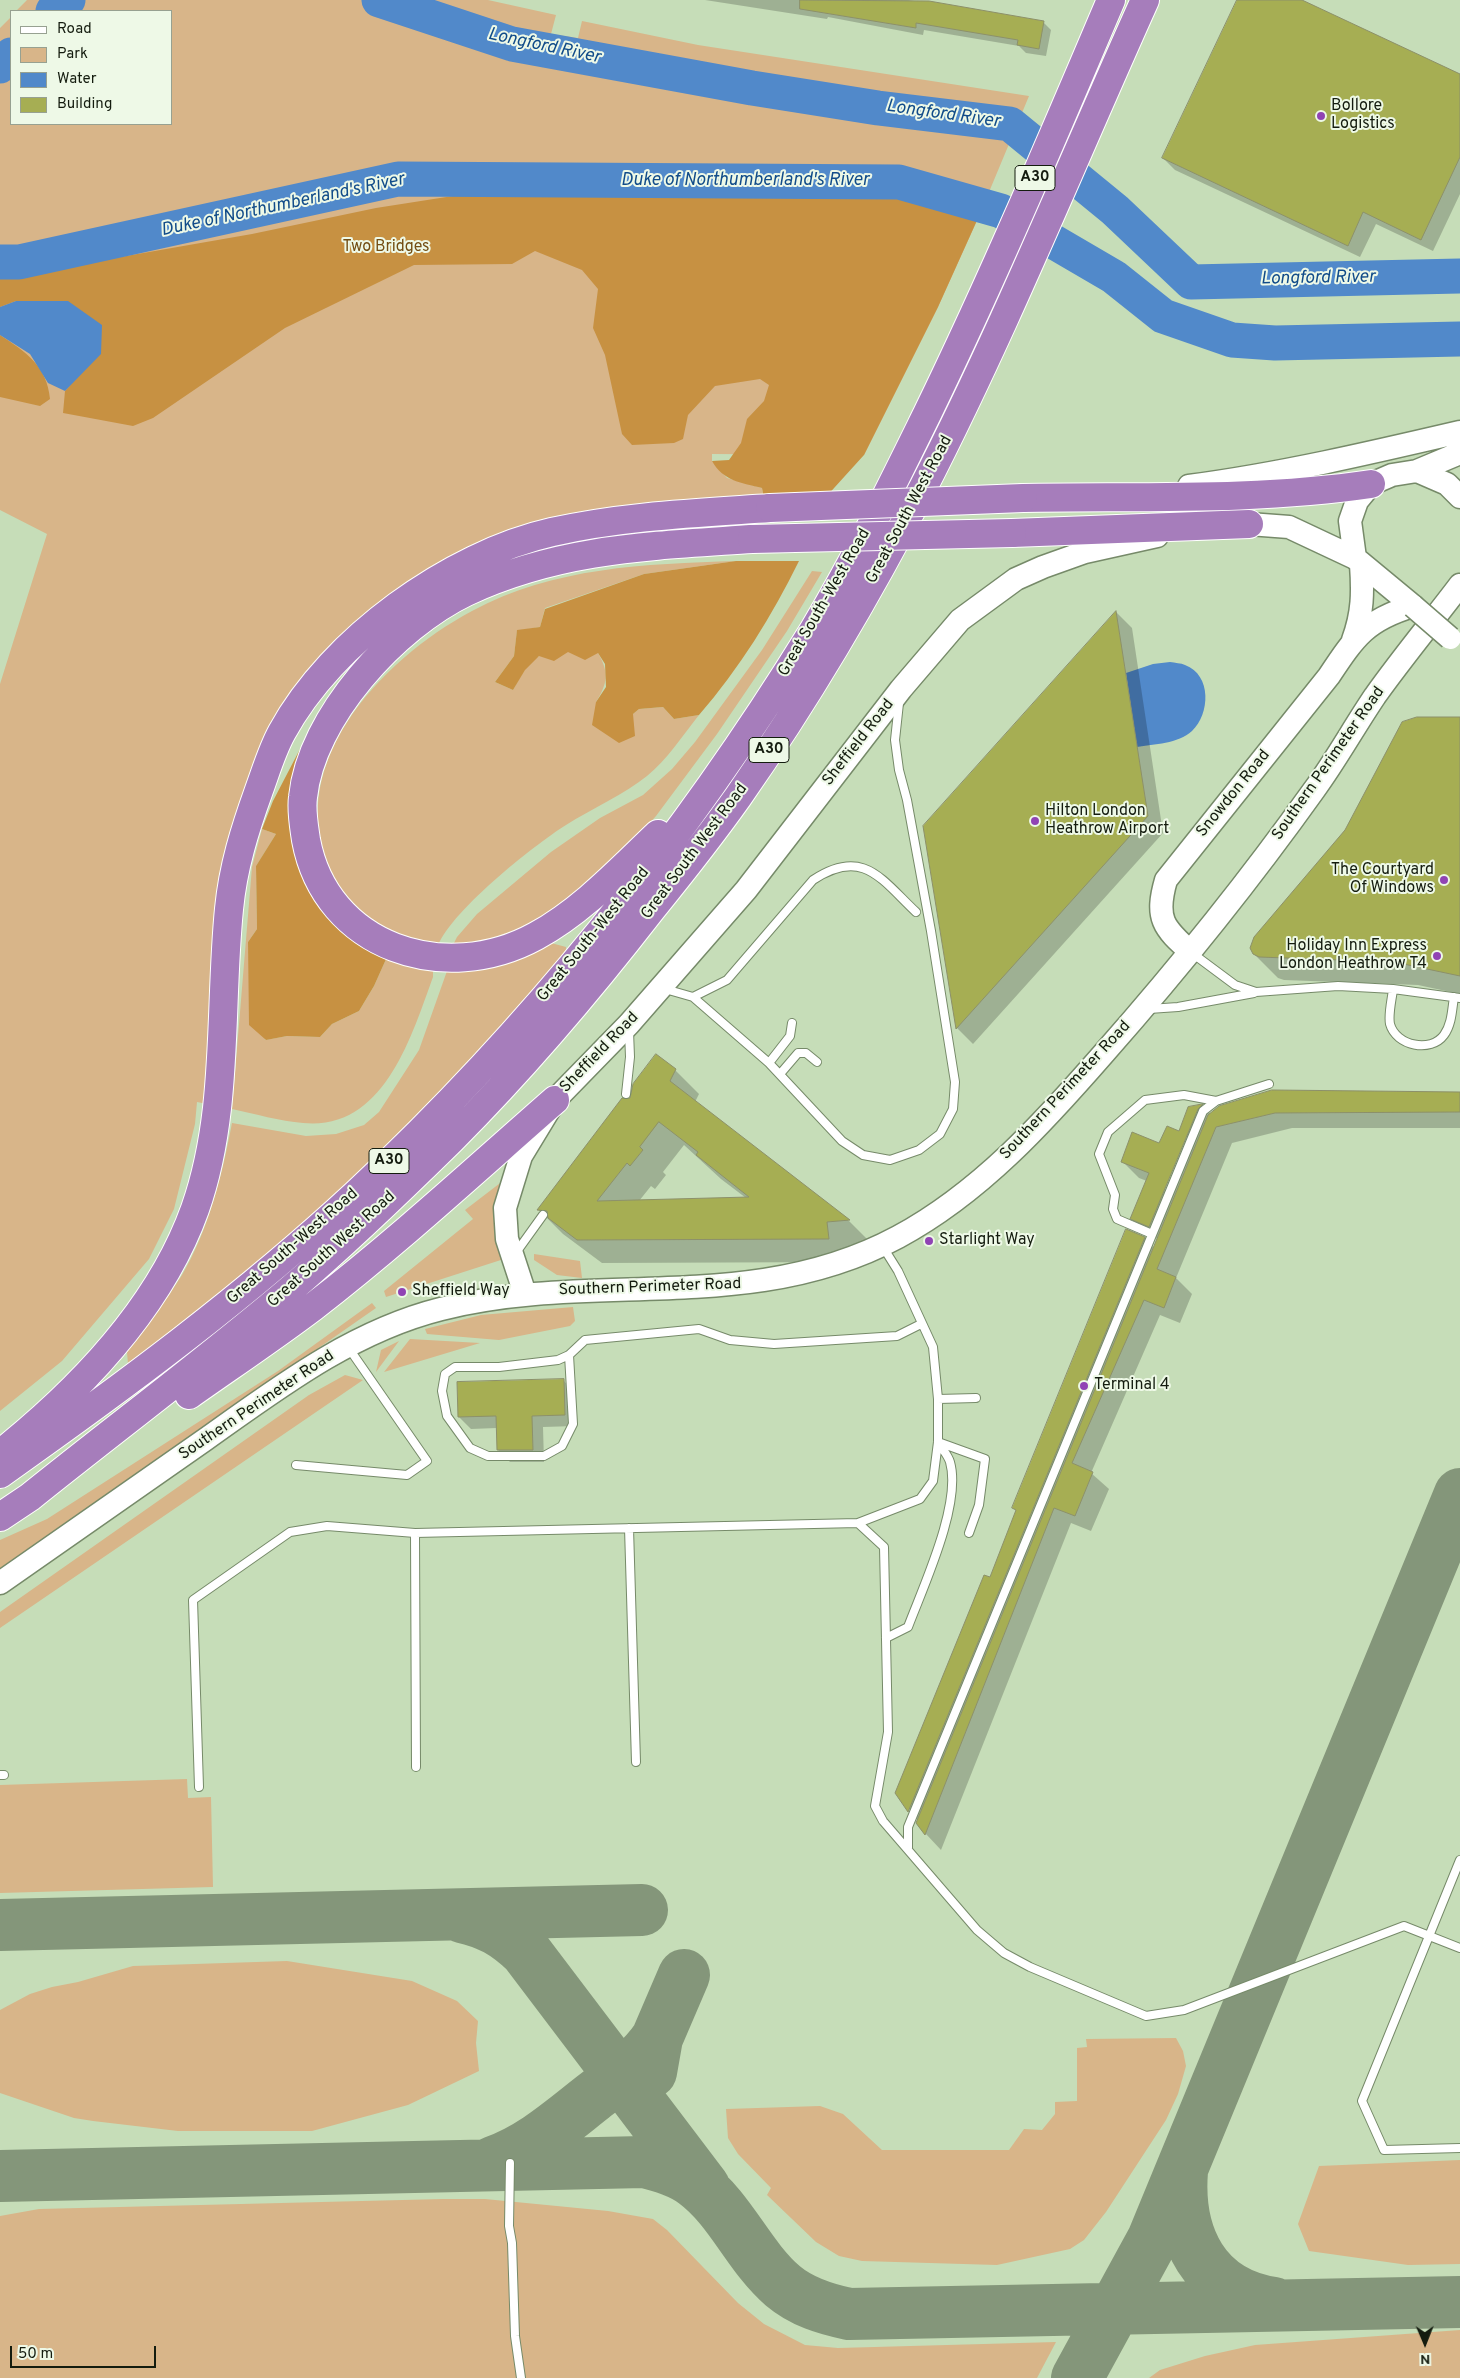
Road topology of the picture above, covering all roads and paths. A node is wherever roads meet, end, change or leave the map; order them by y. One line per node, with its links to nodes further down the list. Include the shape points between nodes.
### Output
1 (1112, 0): 16 (highway, Great South-West Road / A30, via 974,317 903,463 813,630)
2 (1145, 0): 48 (highway, Great South West Road / A30, via 1029,263 925,485 837,643 738,798 604,971 454,1137 292,1288 206,1360)
3 (1460, 432): 7 (street, via 1229,481)
4 (1460, 453): 5 (street)
5 (1417, 471): 6 (street, via 1392,475); 8 (street, via 1447,484)
6 (1372, 484): 7 (highway, via 1237,497); 10 (street, Snowdon Road, via 1357,501 1350,521)
7 (1116, 496): 45 (highway, bridge, via 770,508 644,517 551,532 500,548 444,575 410,597 336,660 303,700 281,734 241,840 229,910 217,1116 206,1174 194,1213 177,1251 131,1323 80,1381)
8 (1460, 497)
9 (1249, 524): 10 (street, Sheffield Road, via 1289,527); 15 (street, Sheffield Road, via 1162,535 1085,552 1016,579 960,620); 16 (highway, bridge, via 752,539 633,547 581,554 519,570 464,593 417,623 357,680 335,710 315,747 302,799 303,824 314,869 351,923 389,946 414,954 440,959 475,958 536,937 564,918)
10 (1358, 561): 12 (street, Sheffield Road); 13 (street, Snowdon Road, via 1364,598)
11 (1460, 585): 18 (street, Southern Perimeter Road, via 1374,698 1316,788)
12 (1413, 606): 13 (street, Snowdon Road, via 1383,616); 14 (street, Sheffield Road, bridge)
13 (1353, 640): 18 (street, Snowdon Road, via 1166,880 1162,894 1163,921 1169,933)
14 (1455, 640)
15 (901, 689): 19 (street, Sheffield Road, via 746,890); 29 (lane, via 896,728 899,770 947,1022 955,1082 953,1110 940,1134 919,1150 890,1160 863,1155 842,1141)
16 (714, 782): 47 (highway, Great South-West Road / A30, via 582,953 516,1030 355,1194 188,1337)
17 (916, 912): 23 (lane, via 872,871 853,865 828,870 813,880 728,980)
18 (1191, 952): 21 (lane, via 1235,985); 24 (street, Southern Perimeter Road)
19 (661, 989): 23 (lane, via 671,989); 26 (street, Sheffield Road)
20 (1393, 989): 21 (lane, via 1338,986); 22 (lane); 22 (lane, via 1390,1023 1394,1031 1401,1038 1426,1046 1437,1043 1444,1035)
21 (1256, 992): 24 (lane, via 1178,1008)
22 (1457, 997)
23 (693, 998): 28 (lane)
24 (1143, 1009): 36 (street, Southern Perimeter Road, via 1018,1147 952,1203 924,1223)
25 (792, 1023): 28 (lane, via 790,1036)
26 (629, 1024): 31 (lane); 32 (street, Sheffield Road)
27 (817, 1062): 29 (lane, via 806,1053 798,1053)
28 (769, 1063): 29 (lane)
29 (780, 1074)
30 (1269, 1084): 33 (lane)
31 (626, 1094)
32 (555, 1100): 37 (street, via 521,1156 508,1191 504,1208); 48 (highway, via 441,1202 311,1308 176,1404)
33 (1216, 1101): 35 (lane, via 1202,1111); 35 (lane, via 1184,1095 1145,1100 1108,1132 1099,1154 1115,1195 1113,1209 1117,1219)
34 (543, 1215): 37 (lane)
35 (1152, 1234): 59 (lane, via 908,1827)
36 (882, 1245): 38 (street, Southern Perimeter Road, via 812,1272 733,1286); 39 (lane, via 898,1271)
37 (512, 1258): 38 (street)
38 (525, 1294): 40 (street, Southern Perimeter Road, via 486,1298 436,1310 402,1321)
39 (921, 1324): 41 (lane, via 897,1336 774,1344 730,1340 690,1330 585,1340); 43 (lane, via 933,1347)
40 (347, 1346): 46 (lane, via 427,1462 407,1475); 54 (street, Southern Perimeter Road, via 293,1378)
41 (569, 1355): 41 (lane, via 558,1360 499,1367 455,1367 445,1374 442,1391 447,1416 470,1448 488,1456 544,1456 562,1446 573,1424)
42 (976, 1398): 43 (lane)
43 (938, 1399): 44 (lane)
44 (938, 1442): 50 (lane, via 933,1480 920,1499); 53 (lane, via 985,1458 979,1505); 55 (lane, via 950,1461 952,1475 948,1513 908,1627)
45 (0, 1454)
46 (296, 1465)
47 (0, 1474)
48 (30, 1497): 49 (highway, Great South West Road / A30)
49 (0, 1517)
50 (858, 1523): 51 (lane); 55 (lane, via 884,1547)
51 (629, 1528): 52 (lane); 56 (lane)
52 (414, 1533): 57 (lane); 58 (lane, via 327,1526 290,1532 193,1600)
53 (969, 1534)
54 (0, 1583)
55 (886, 1638): 59 (lane, via 888,1732 875,1806 883,1821)
56 (636, 1762)
57 (416, 1767)
58 (199, 1788)
59 (908, 1848): 61 (lane, via 977,1930 1004,1953 1146,2016 1184,2010 1404,1926)
60 (1460, 1860): 61 (lane)
61 (1429, 1936): 62 (lane); 63 (lane, via 1362,2101 1384,2150)
62 (1460, 1948)
63 (1460, 2148)
64 (510, 2164): 65 (lane, via 509,2226 515,2336)
65 (521, 2378)

